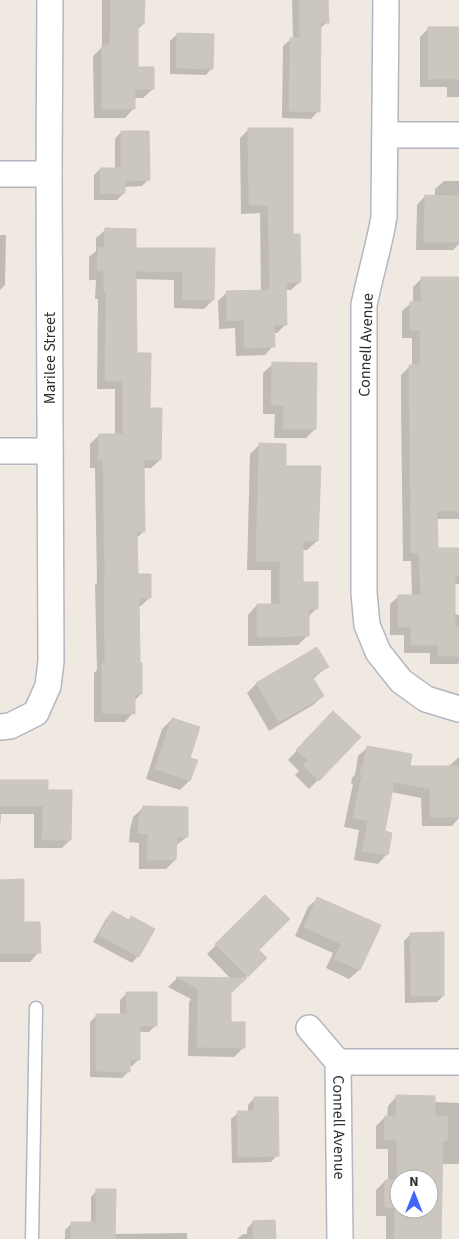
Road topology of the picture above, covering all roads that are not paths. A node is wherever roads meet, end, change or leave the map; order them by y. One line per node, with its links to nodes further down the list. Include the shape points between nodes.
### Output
1 (50, 0): 6 (street, Marilee Street)
2 (386, 0): 3 (street, Connell Avenue)
3 (385, 135): 4 (street); 9 (street, Connell Avenue, via 384,217 364,305 366,625 378,652 401,681 426,700)
4 (459, 135)
5 (0, 174): 6 (street)
6 (49, 174): 8 (street, Marilee Street)
7 (0, 451): 8 (street)
8 (50, 451): 10 (street, Marilee Street, via 51,661 48,686 36,713 10,726)
9 (459, 709)
10 (0, 727)
11 (36, 1008): 15 (lane)
12 (309, 1028): 13 (street, Connell Avenue)
13 (338, 1062): 14 (street); 16 (street, Connell Avenue)
14 (459, 1062)
15 (32, 1239)
16 (340, 1239)

